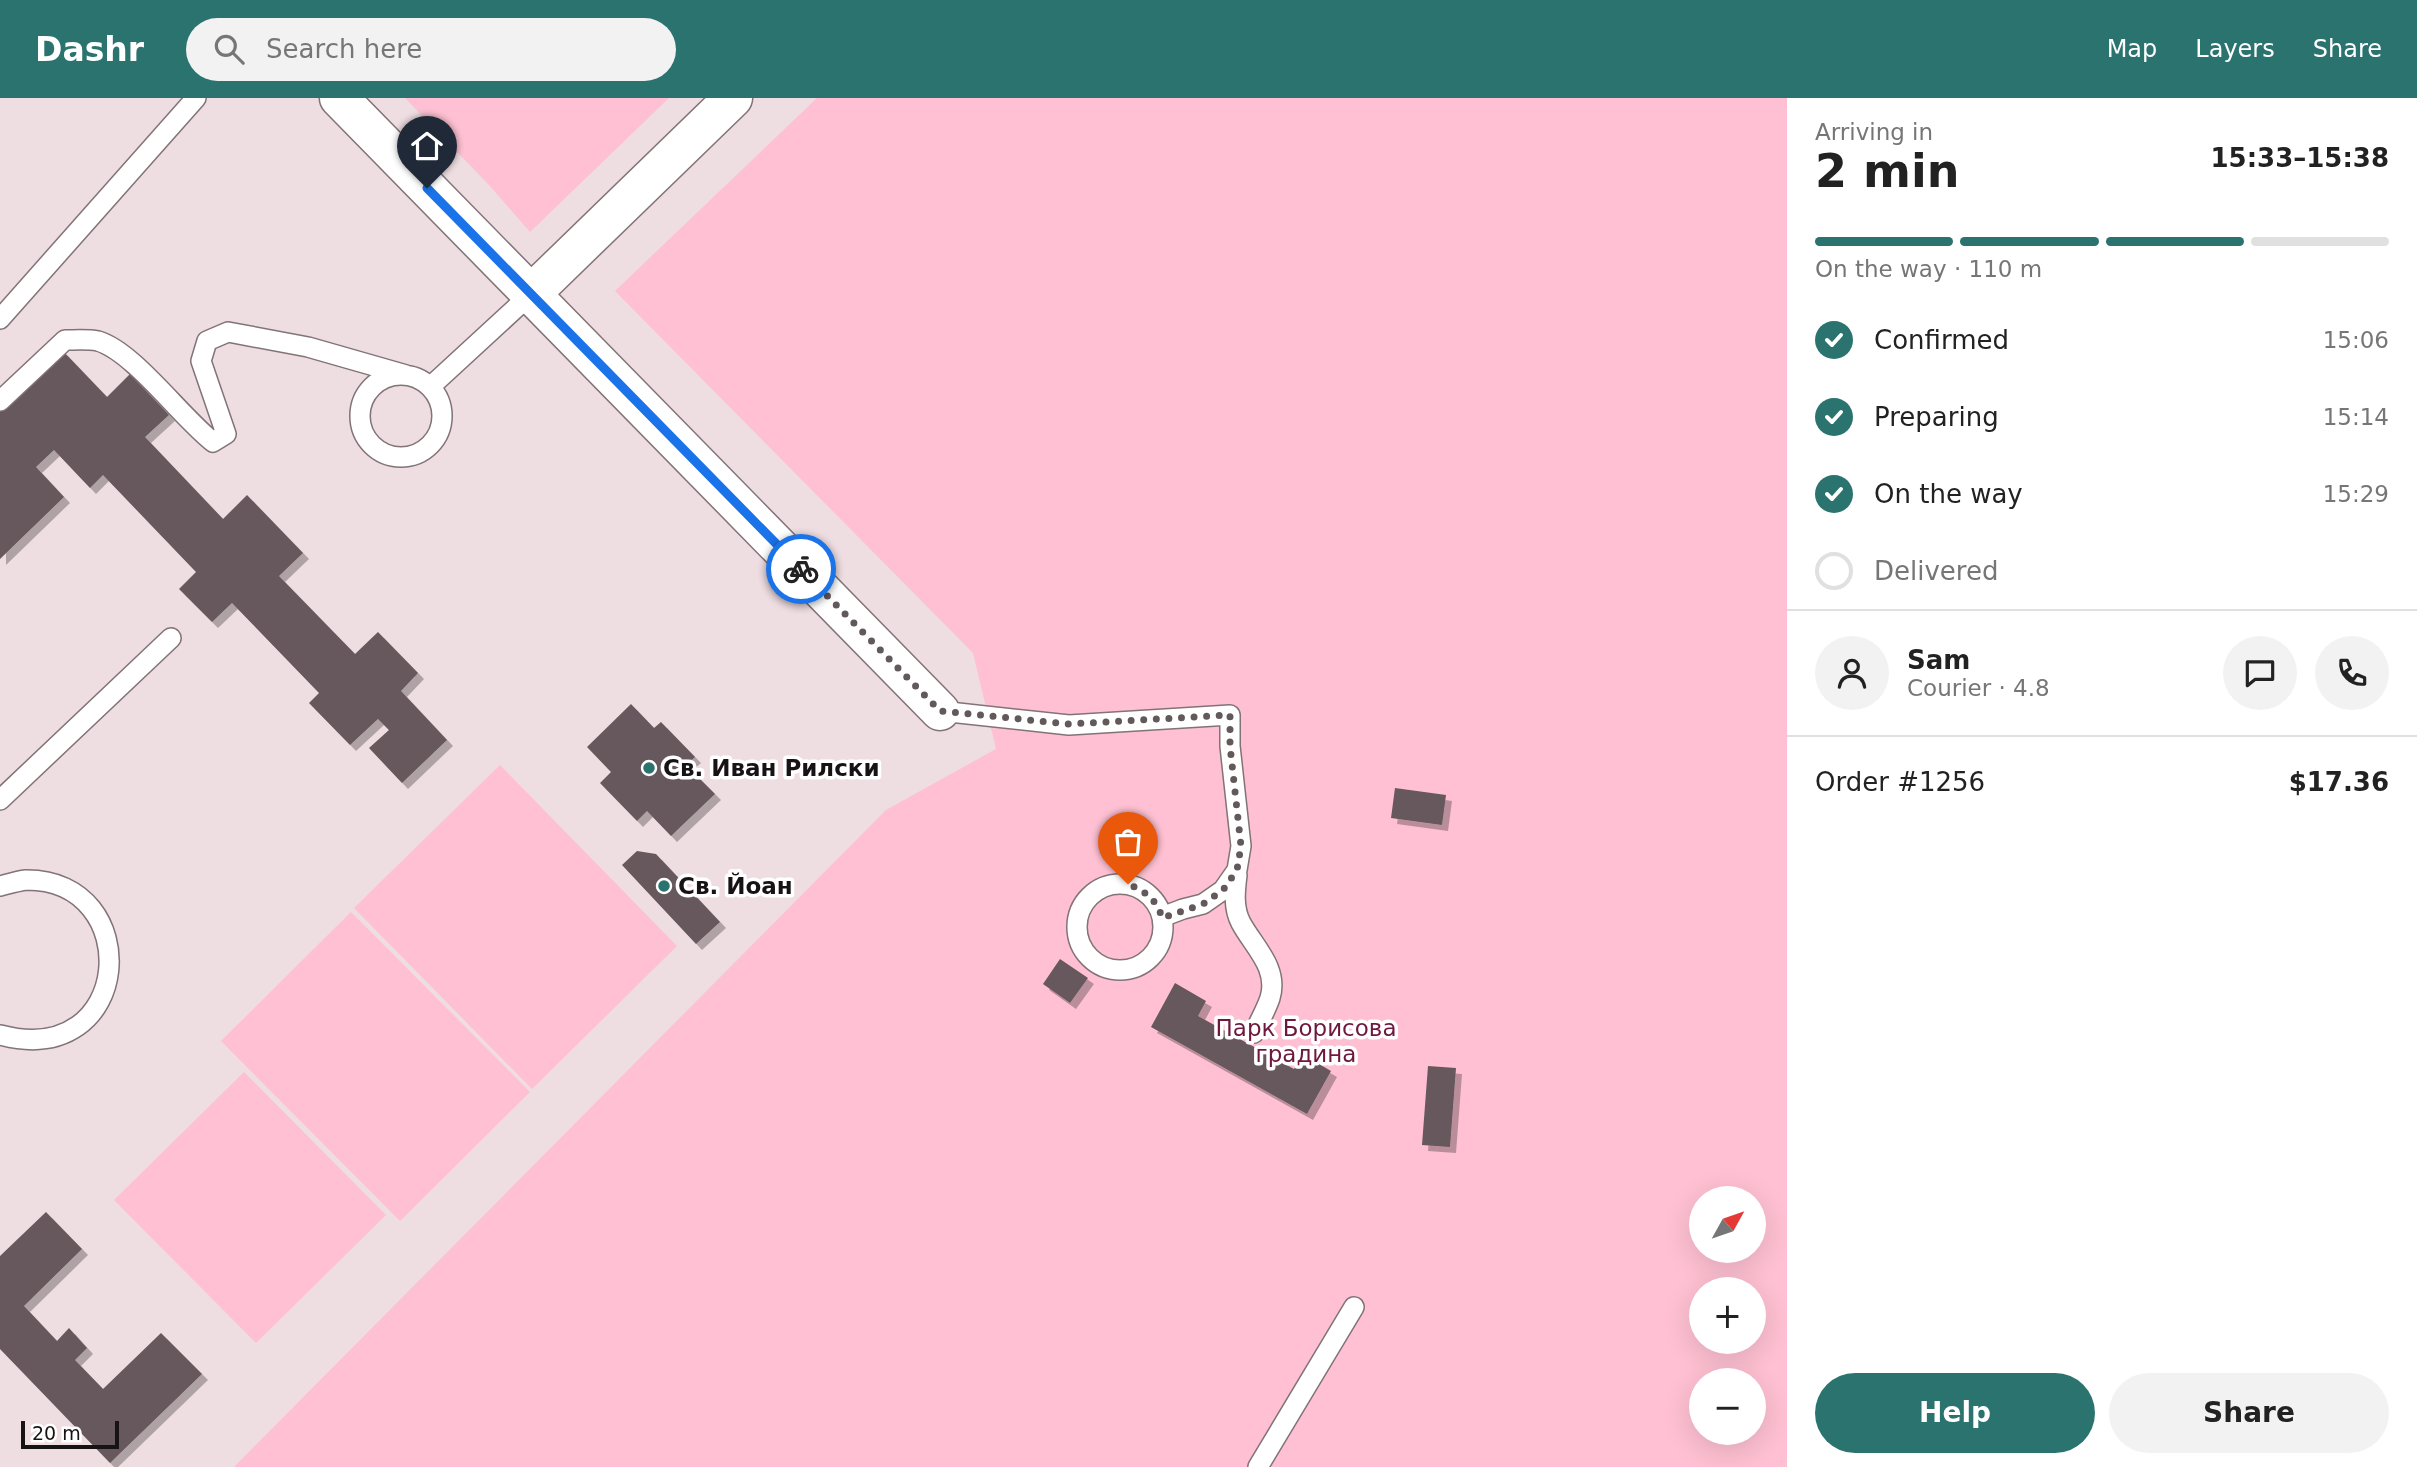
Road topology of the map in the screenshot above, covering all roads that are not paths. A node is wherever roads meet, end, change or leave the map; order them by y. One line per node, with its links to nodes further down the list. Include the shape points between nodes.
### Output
1 (196, 98): 5 (lane)
2 (339, 98): 4 (street)
3 (733, 98): 4 (street)
4 (531, 294): 7 (lane); 10 (street)
5 (0, 319)
6 (406, 375): 7 (lane); 7 (lane, via 379,381 362,402 363,429 380,450 392,456 418,453 437,436 442,410); 8 (lane, via 308,347 228,332 208,341 201,361 226,434 213,442 120,351 96,341 65,340)
7 (430, 387)
8 (0, 401)
9 (171, 638): 11 (lane)
10 (940, 711): 12 (lane, via 1069,724 1230,715 1241,846)
11 (0, 800)
12 (1237, 870): 14 (lane, via 1223,890 1203,904); 15 (lane, via 1234,896 1240,922 1265,958 1272,979 1271,997)
13 (0, 886): 16 (lane, via 24,880 51,883 75,894 94,912 107,936 111,962 106,988 93,1011 74,1029 49,1040 22,1041)
14 (1162, 918): 14 (lane, via 1153,899 1142,890 1113,884 1098,889 1083,905 1077,926 1079,940 1094,963 1107,969 1134,969 1156,952 1162,940)
15 (1254, 1033)
16 (0, 1035)
17 (1354, 1307): 18 (lane)
18 (1258, 1467)

